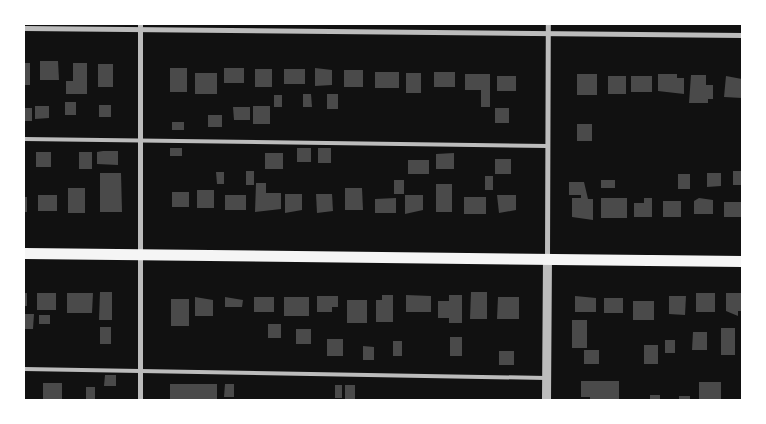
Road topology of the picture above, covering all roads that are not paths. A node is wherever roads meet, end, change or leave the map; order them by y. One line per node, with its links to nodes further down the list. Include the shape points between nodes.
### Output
1 (548, 24): 4 (street)
2 (140, 26): 3 (street); 4 (street); 7 (street)
3 (24, 28)
4 (548, 32): 5 (street); 8 (street)
5 (742, 34)
6 (24, 139): 7 (lane)
7 (140, 141): 8 (lane); 10 (street)
8 (548, 146): 11 (street)
9 (24, 253): 10 (main road)
10 (140, 254): 11 (main road); 14 (street)
11 (547, 258): 12 (main road); 15 (street)
12 (742, 261)
13 (24, 369): 14 (lane)
14 (140, 370): 15 (lane); 16 (street)
15 (546, 378): 17 (street)
16 (140, 400)
17 (546, 400)

